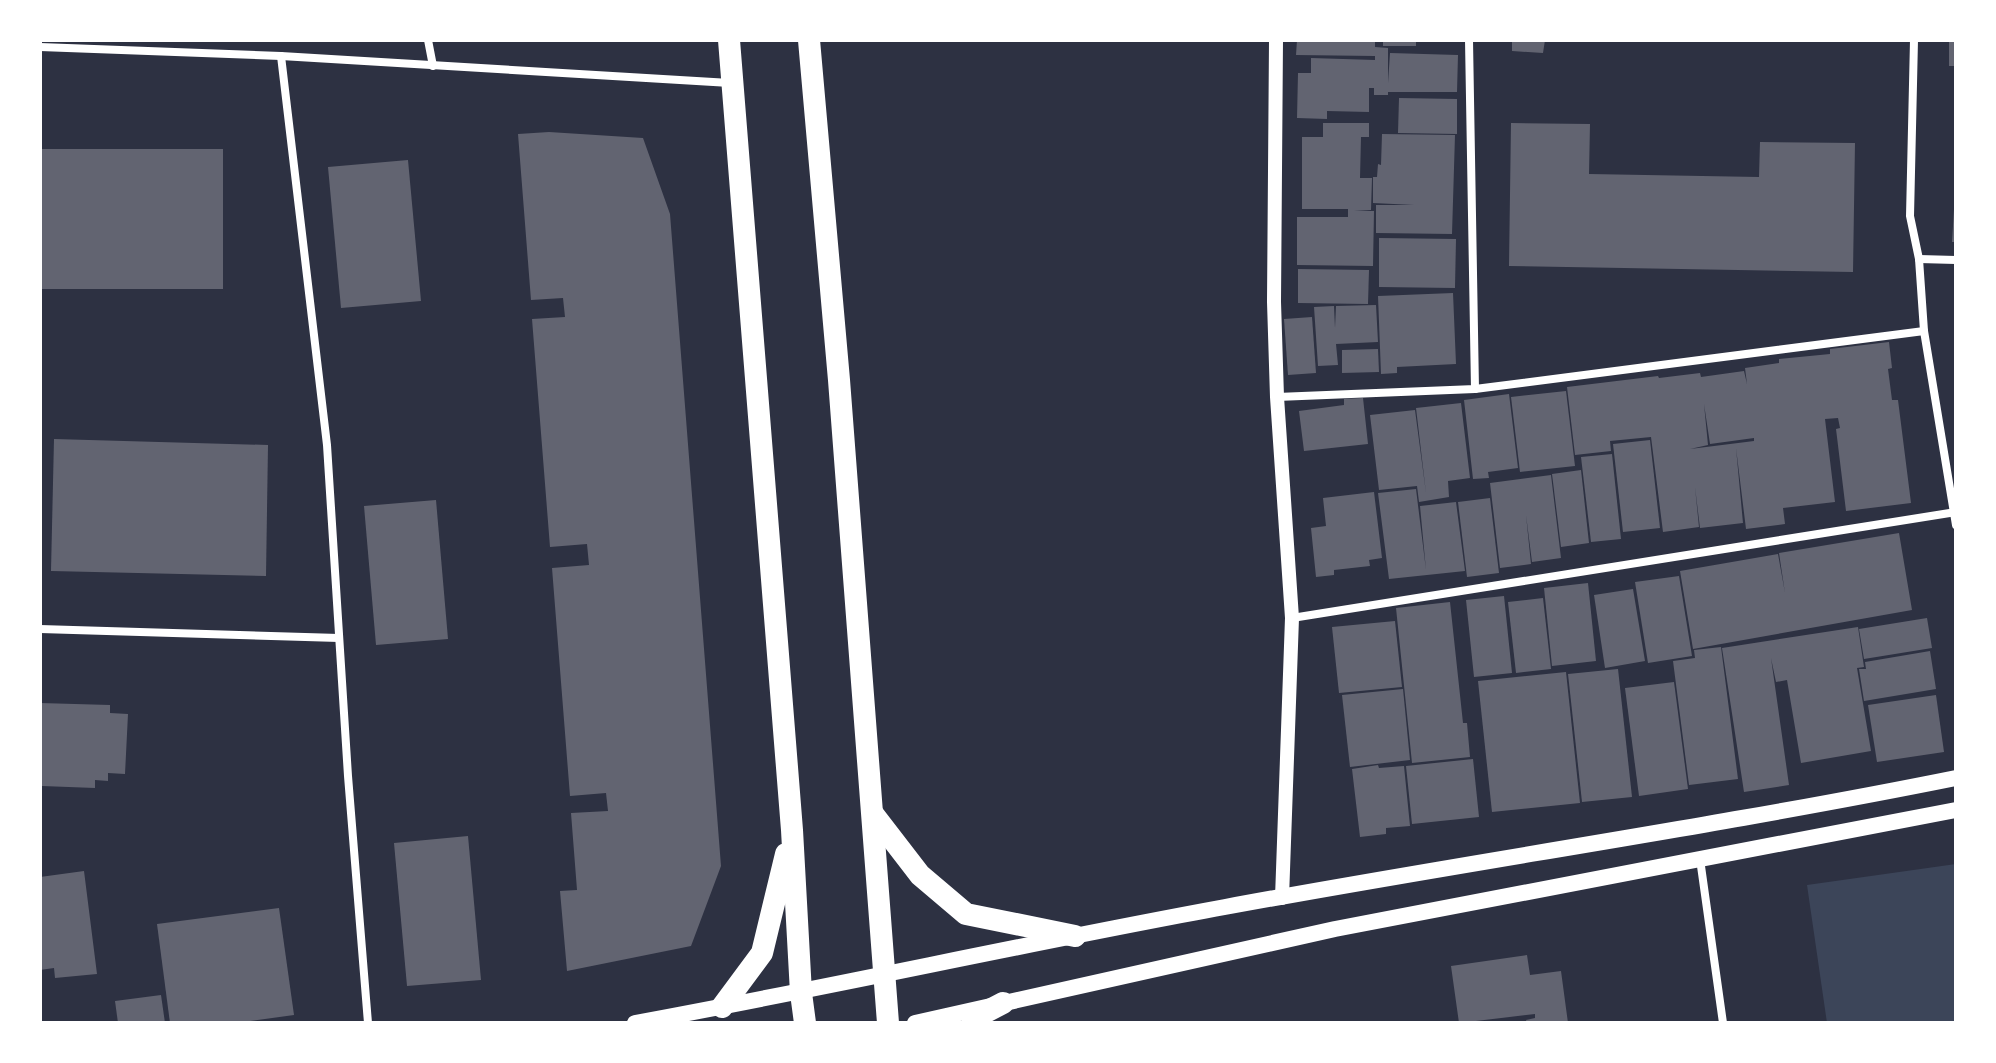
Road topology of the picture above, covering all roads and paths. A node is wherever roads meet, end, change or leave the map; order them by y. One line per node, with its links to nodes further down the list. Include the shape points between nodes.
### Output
1 (428, 40): 9 (street)
2 (729, 40): 10 (highway)
3 (809, 40): 23 (highway)
4 (1276, 40): 15 (street)
5 (1469, 40): 14 (street)
6 (1914, 40): 11 (street, via 1910,216)
7 (40, 47): 8 (street)
8 (281, 56): 9 (street); 20 (street, via 327,445)
9 (433, 66): 10 (street)
10 (731, 83): 24 (highway)
11 (1919, 259): 12 (street); 13 (street)
12 (1956, 260)
13 (1924, 331): 14 (street); 16 (street)
14 (1475, 389): 15 (street)
15 (1277, 397): 18 (street)
16 (1955, 513): 17 (street); 18 (street)
17 (1956, 525)
18 (1292, 618): 26 (street)
19 (40, 629): 20 (street)
20 (339, 638): 32 (street)
21 (1956, 778): 26 (main road)
22 (1956, 810): 25 (main road)
23 (873, 814): 27 (highway, via 920,875 966,914); 28 (highway)
24 (792, 830): 29 (highway); 31 (highway, via 762,953)
25 (1700, 859): 30 (main road, via 1335,929); 38 (street)
26 (1282, 898): 27 (main road)
27 (1075, 936): 28 (main road)
28 (885, 975): 29 (main road); 35 (highway)
29 (801, 993): 31 (main road); 34 (highway)
30 (1003, 1003): 36 (main road); 37 (highway)
31 (722, 1007): 33 (main road)
32 (368, 1023)
33 (635, 1023)
34 (805, 1023)
35 (888, 1023)
36 (915, 1023)
37 (972, 1023)
38 (1723, 1023)

